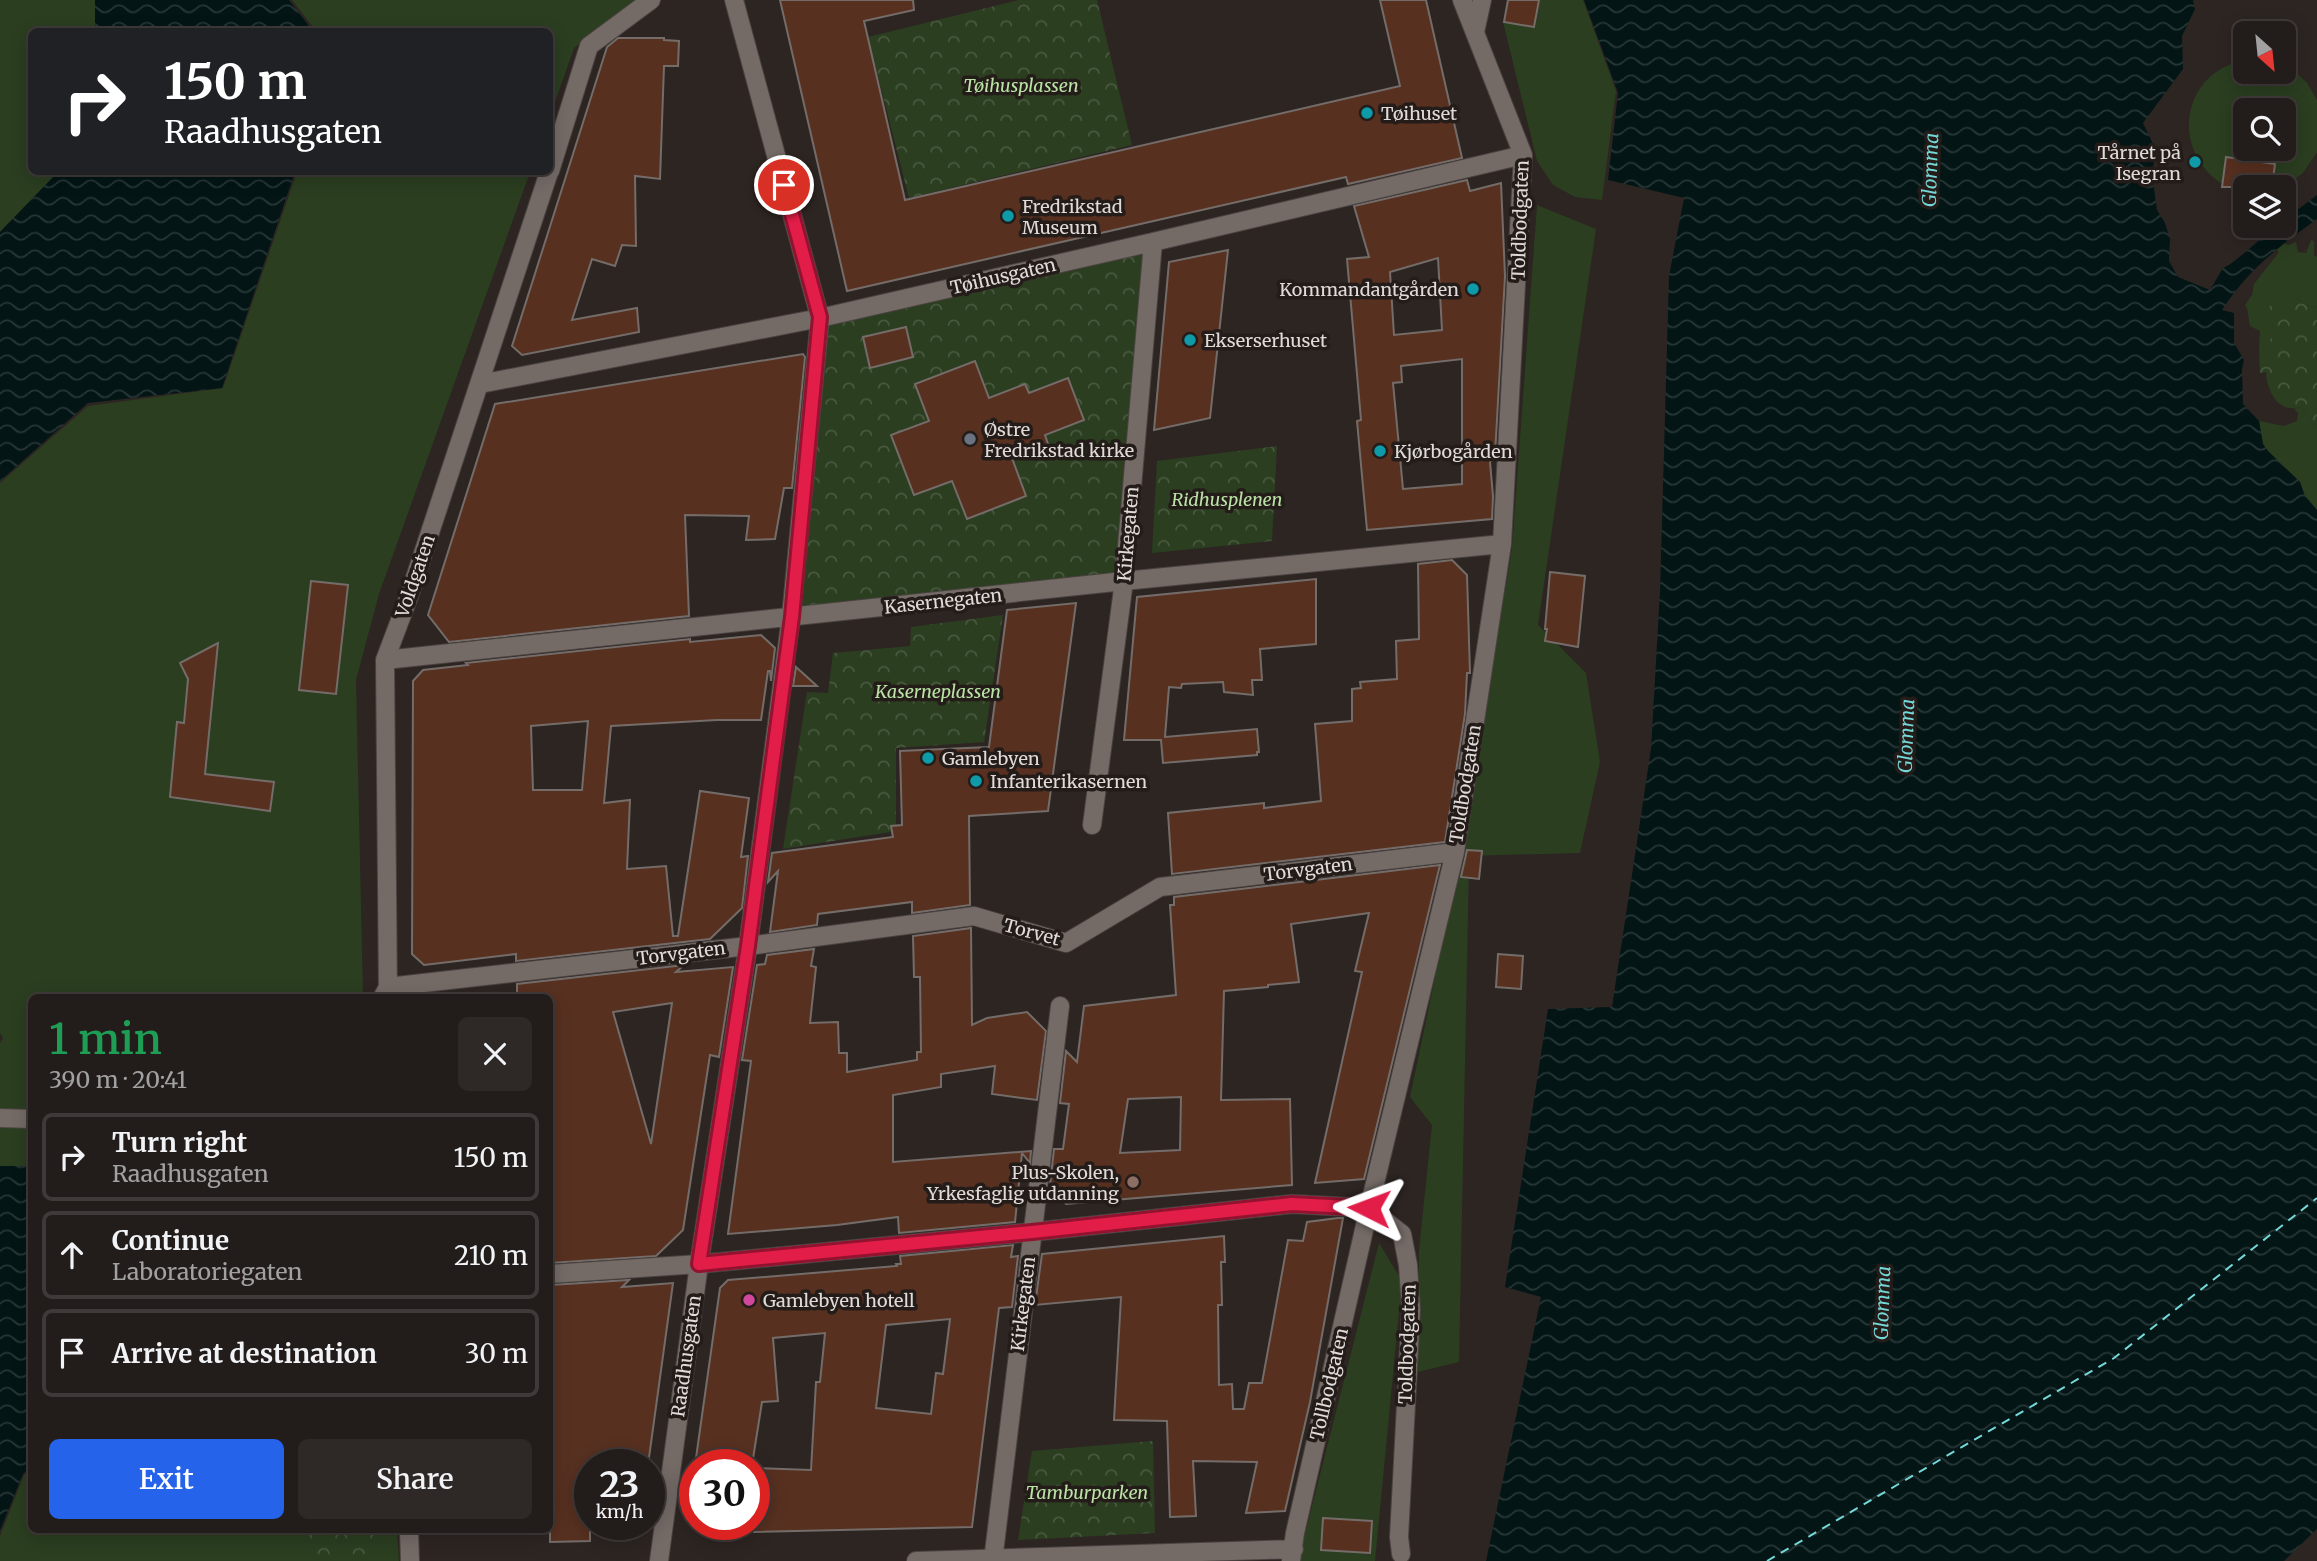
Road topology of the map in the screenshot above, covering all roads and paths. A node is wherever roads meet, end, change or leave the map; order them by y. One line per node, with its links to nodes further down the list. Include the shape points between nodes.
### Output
1 (651, 0): 7 (street, Voldgaten, via 589,46)
2 (734, 0): 10 (street)
3 (1462, 0): 5 (street, Toldbodgaten)
4 (1482, 0): 5 (street)
5 (1475, 32): 6 (street, Toldbodgaten)
6 (1523, 155): 9 (street, Tøihusgaten); 12 (street, Toldbodgaten)
7 (553, 161)
8 (549, 175): 11 (street, Voldgaten)
9 (1153, 242): 10 (street, Tøihusgaten); 13 (street, Kirkegaten)
10 (820, 317): 11 (street, Tøihusgaten); 14 (street, Raadhusgaten)
11 (480, 384): 15 (street, Voldgaten)
12 (1502, 544): 13 (street, Kasernegaten); 17 (street, Toldbodgaten)
13 (1124, 581): 14 (street, Kasernegaten); 16 (street, Kirkegaten)
14 (792, 617): 15 (street, Kasernegaten); 20 (street, Raadhusgaten)
15 (385, 660): 21 (street, Voldgaten)
16 (1092, 825)
17 (1455, 852): 18 (street, Torvgaten); 25 (street, Toldbodgaten)
18 (1160, 887): 19 (street, Torvet, via 1066,943)
19 (974, 916): 20 (street, Torvgaten)
20 (748, 946): 21 (street, Torvgaten); 27 (street, Raadhusgaten)
21 (386, 994)
22 (1059, 1006): 26 (street, Kirkegaten)
23 (0, 1118): 24 (street)
24 (28, 1119)
25 (1369, 1208): 26 (street, via 1292,1204); 30 (street, Toldbodgaten, via 1402,1234 1408,1265 1411,1310); 31 (street, Tollbodgaten)
26 (1032, 1232): 27 (street); 32 (street, Kirkegaten)
27 (699, 1264): 28 (street); 34 (street, Raadhusgaten)
28 (553, 1274)
29 (409, 1533): 33 (street)
30 (1401, 1554)
31 (1293, 1555): 32 (street)
32 (993, 1560): 35 (street)
33 (410, 1561)
34 (659, 1561)
35 (916, 1561)

